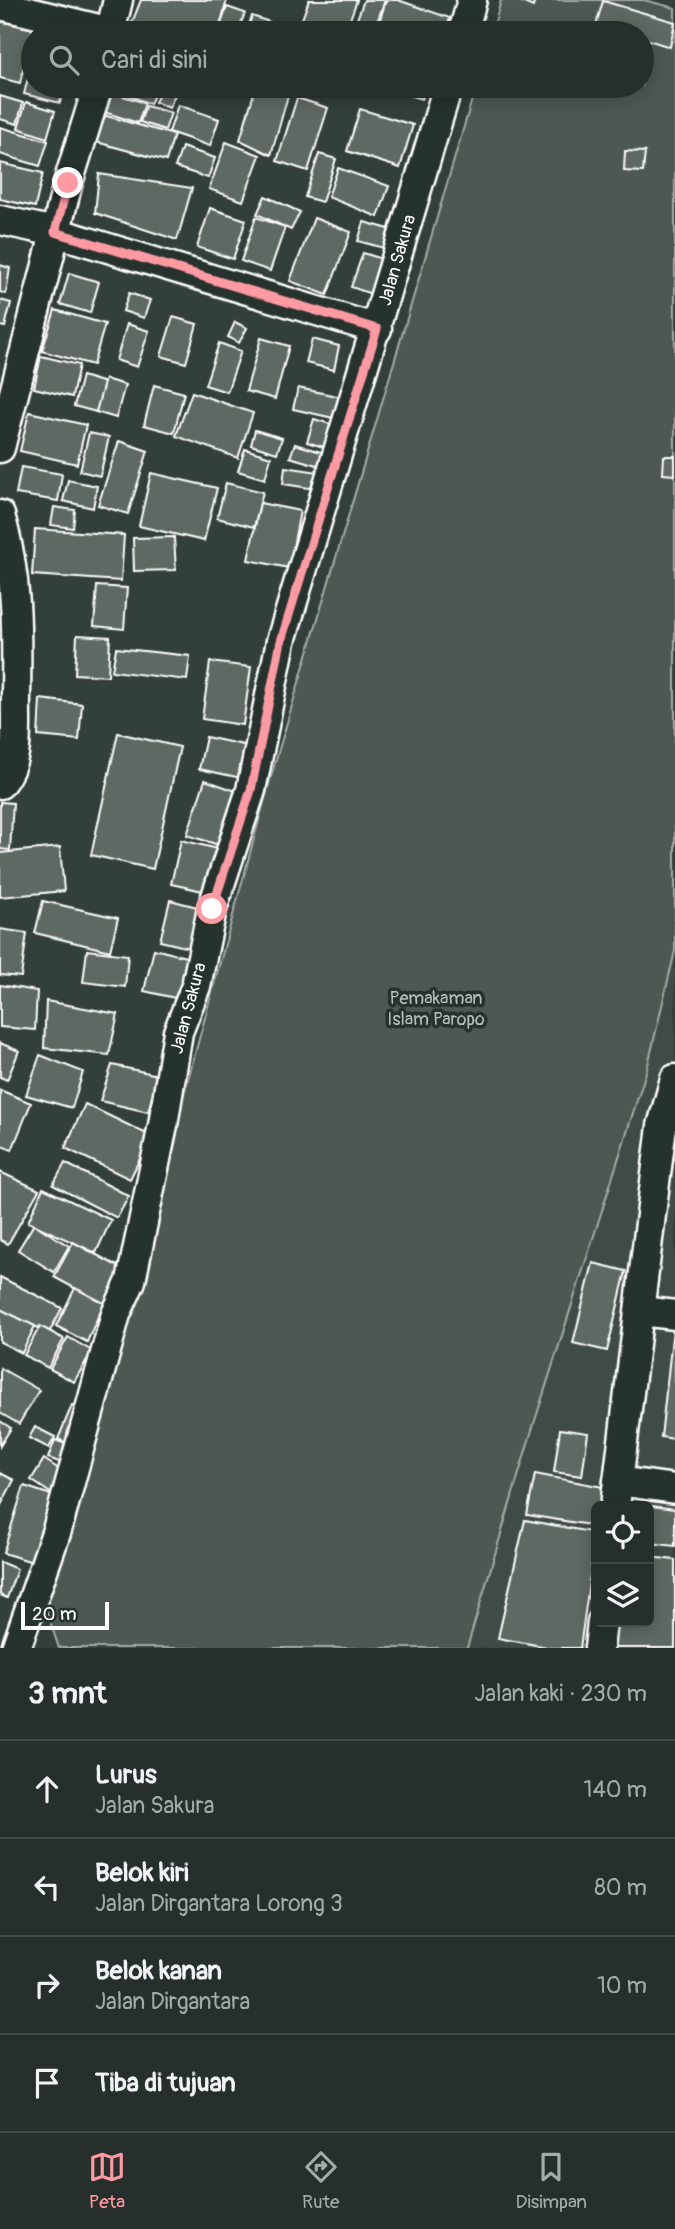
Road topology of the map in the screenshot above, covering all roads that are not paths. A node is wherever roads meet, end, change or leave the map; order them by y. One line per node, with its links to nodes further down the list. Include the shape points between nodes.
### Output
1 (118, 0): 5 (street)
2 (472, 0): 6 (street)
3 (0, 5): 4 (street)
4 (63, 21)
5 (114, 21)
6 (466, 21)
7 (94, 98): 10 (street)
8 (444, 98): 11 (street, Jalan Sakura)
9 (0, 220): 10 (street)
10 (55, 232): 11 (street); 12 (street)
11 (377, 329): 22 (street, Jalan Sakura, via 281,641 251,790 212,909 196,986 178,1031 131,1281 116,1314 57,1530)
12 (0, 448)
13 (0, 515): 14 (street)
14 (8, 583): 15 (street, via 19,659 17,748)
15 (0, 784)
16 (675, 1079): 17 (street, via 662,1126)
17 (641, 1311): 18 (street); 20 (street)
18 (675, 1315)
19 (675, 1489): 20 (street)
20 (616, 1494)
21 (601, 1627): 23 (street)
22 (16, 1648)
23 (599, 1648)

